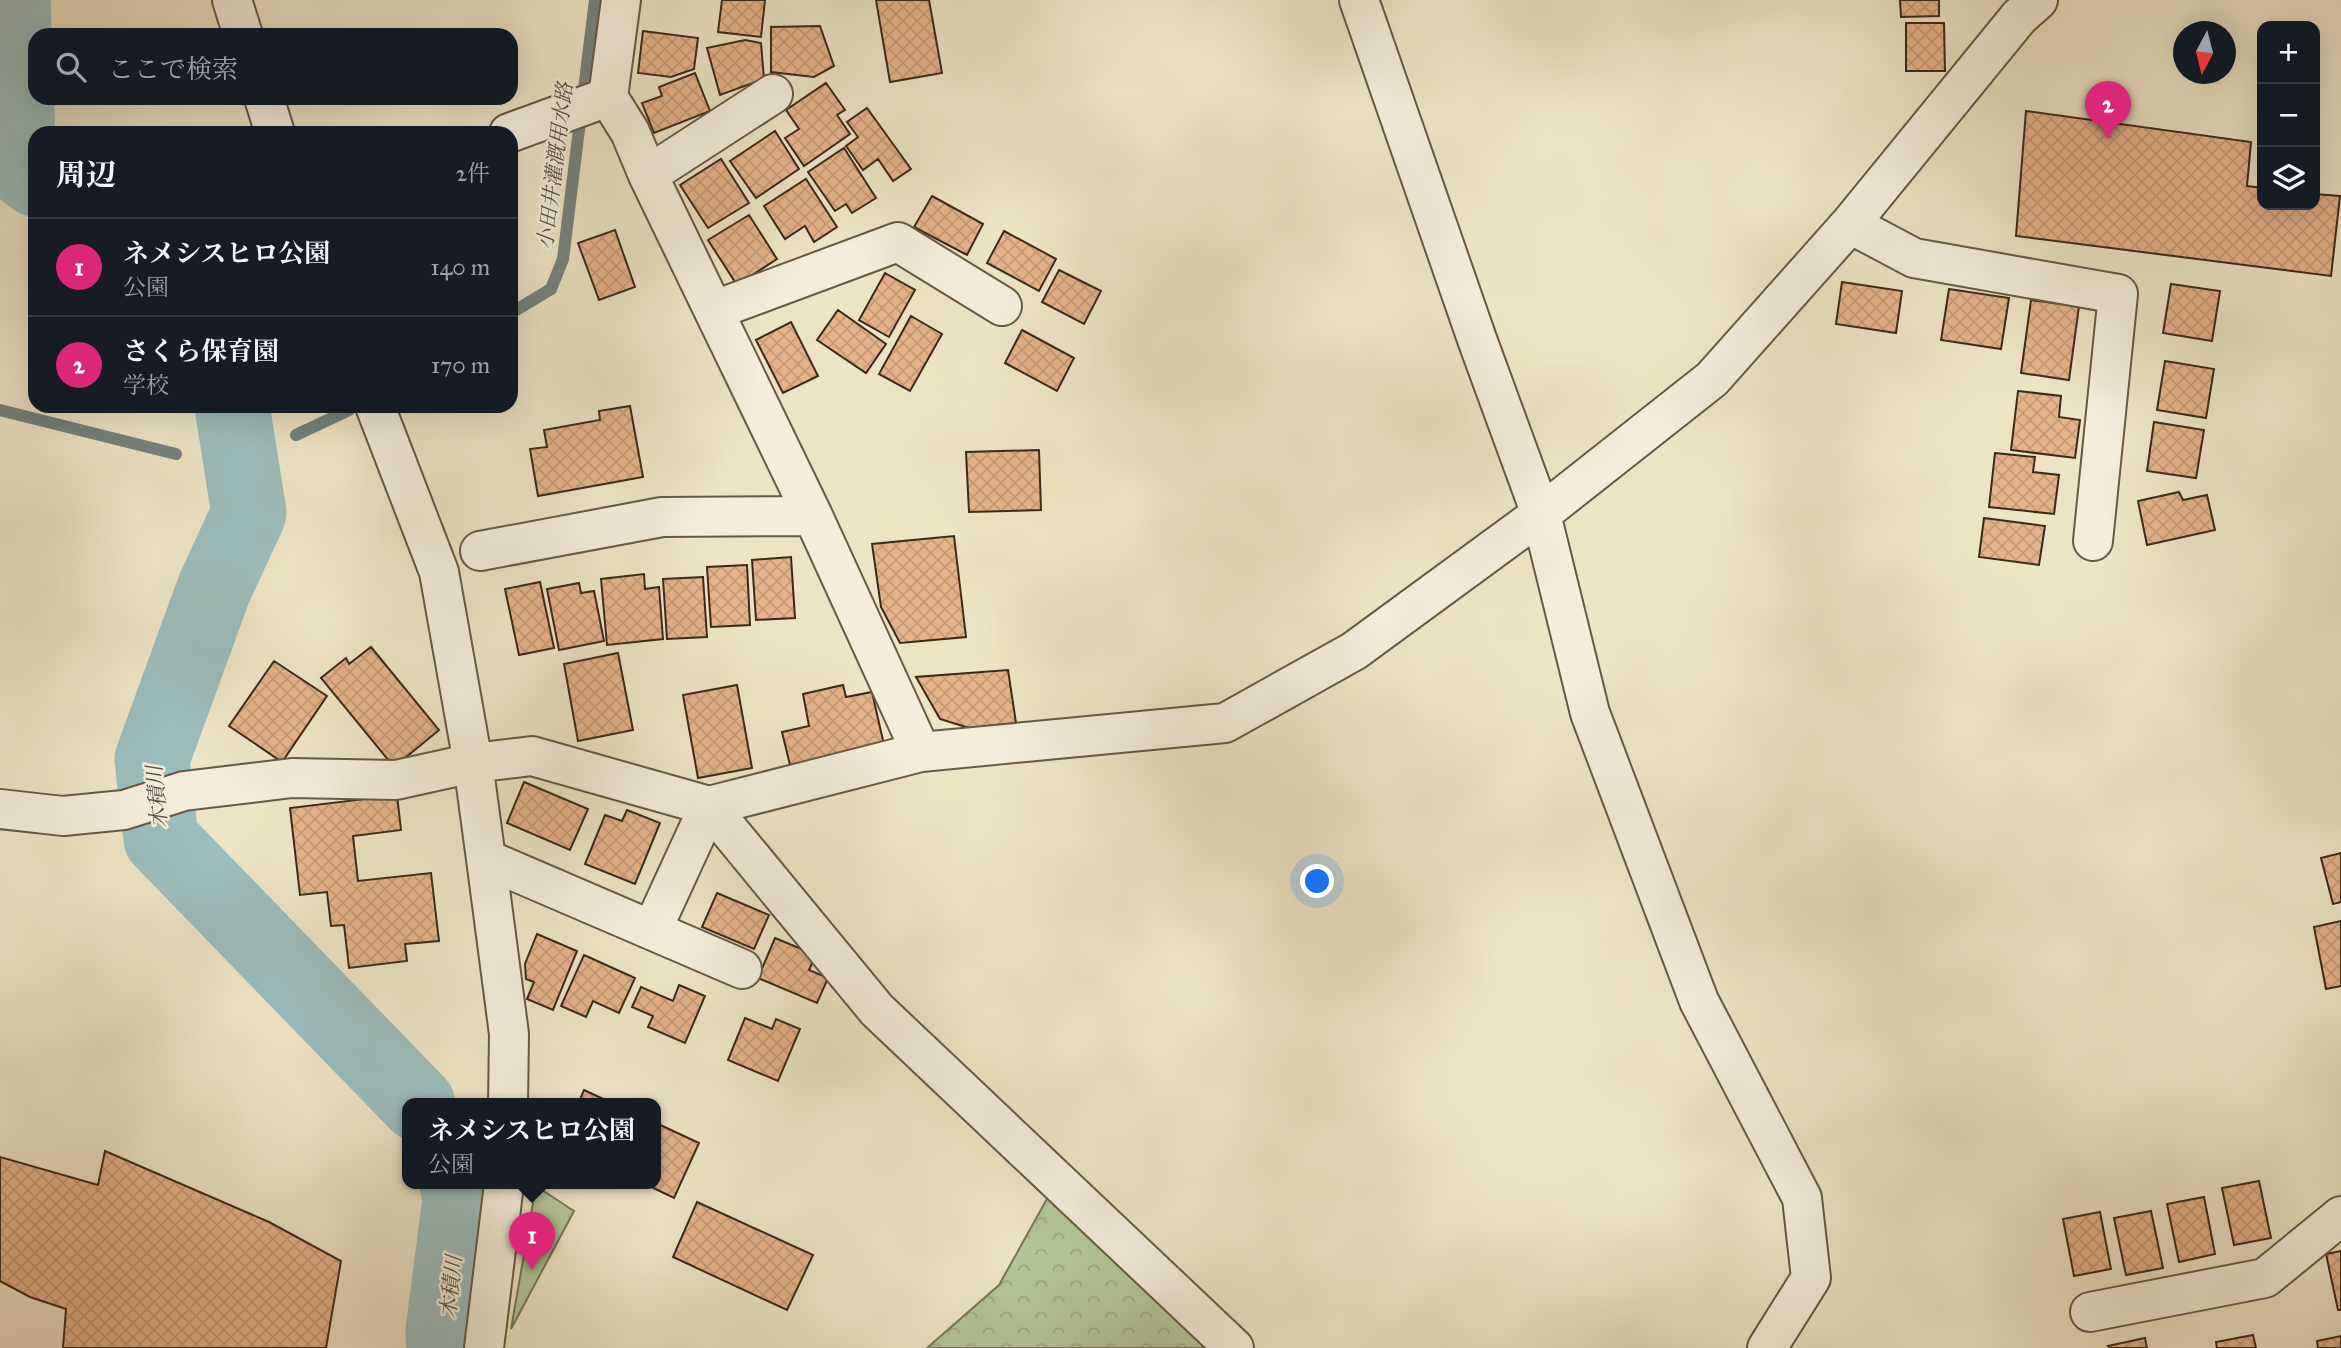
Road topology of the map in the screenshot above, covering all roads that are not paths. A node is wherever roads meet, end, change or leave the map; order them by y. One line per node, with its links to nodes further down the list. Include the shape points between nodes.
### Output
1 (232, 0): 5 (street)
2 (621, 0): 7 (street)
3 (1359, 0): 16 (street)
4 (2021, 6): 12 (street)
5 (241, 28)
6 (773, 94): 11 (street)
7 (591, 103): 10 (street); 11 (street, via 630,132)
8 (266, 105): 9 (street)
9 (273, 126)
10 (518, 130)
11 (648, 175): 14 (street)
12 (1850, 224): 16 (street, via 1712,379); 18 (street, via 1914,258 2118,294)
13 (1002, 306): 14 (street, via 898,242)
14 (715, 310): 17 (street)
15 (378, 413): 21 (street, via 439,572)
16 (1541, 514): 20 (street, via 1354,651 1225,723); 33 (street, via 1590,713 1699,1001 1802,1198 1811,1278)
17 (813, 516): 19 (street, via 662,517); 20 (street)
18 (2093, 541)
19 (480, 551)
20 (921, 752): 22 (street)
21 (473, 763): 22 (street, via 532,756); 23 (street, via 396,780 292,778 184,791 124,810 63,816); 24 (street)
22 (709, 806): 25 (street); 32 (street, via 877,1010)
23 (0, 809)
24 (486, 859): 25 (street); 27 (street, via 509,1034)
25 (652, 930): 26 (street)
26 (742, 969)
27 (508, 1098)
28 (503, 1189): 31 (street)
29 (2341, 1216): 30 (street, via 2265,1278)
30 (2090, 1312)
31 (484, 1348)
32 (1234, 1348)
33 (1767, 1348)

